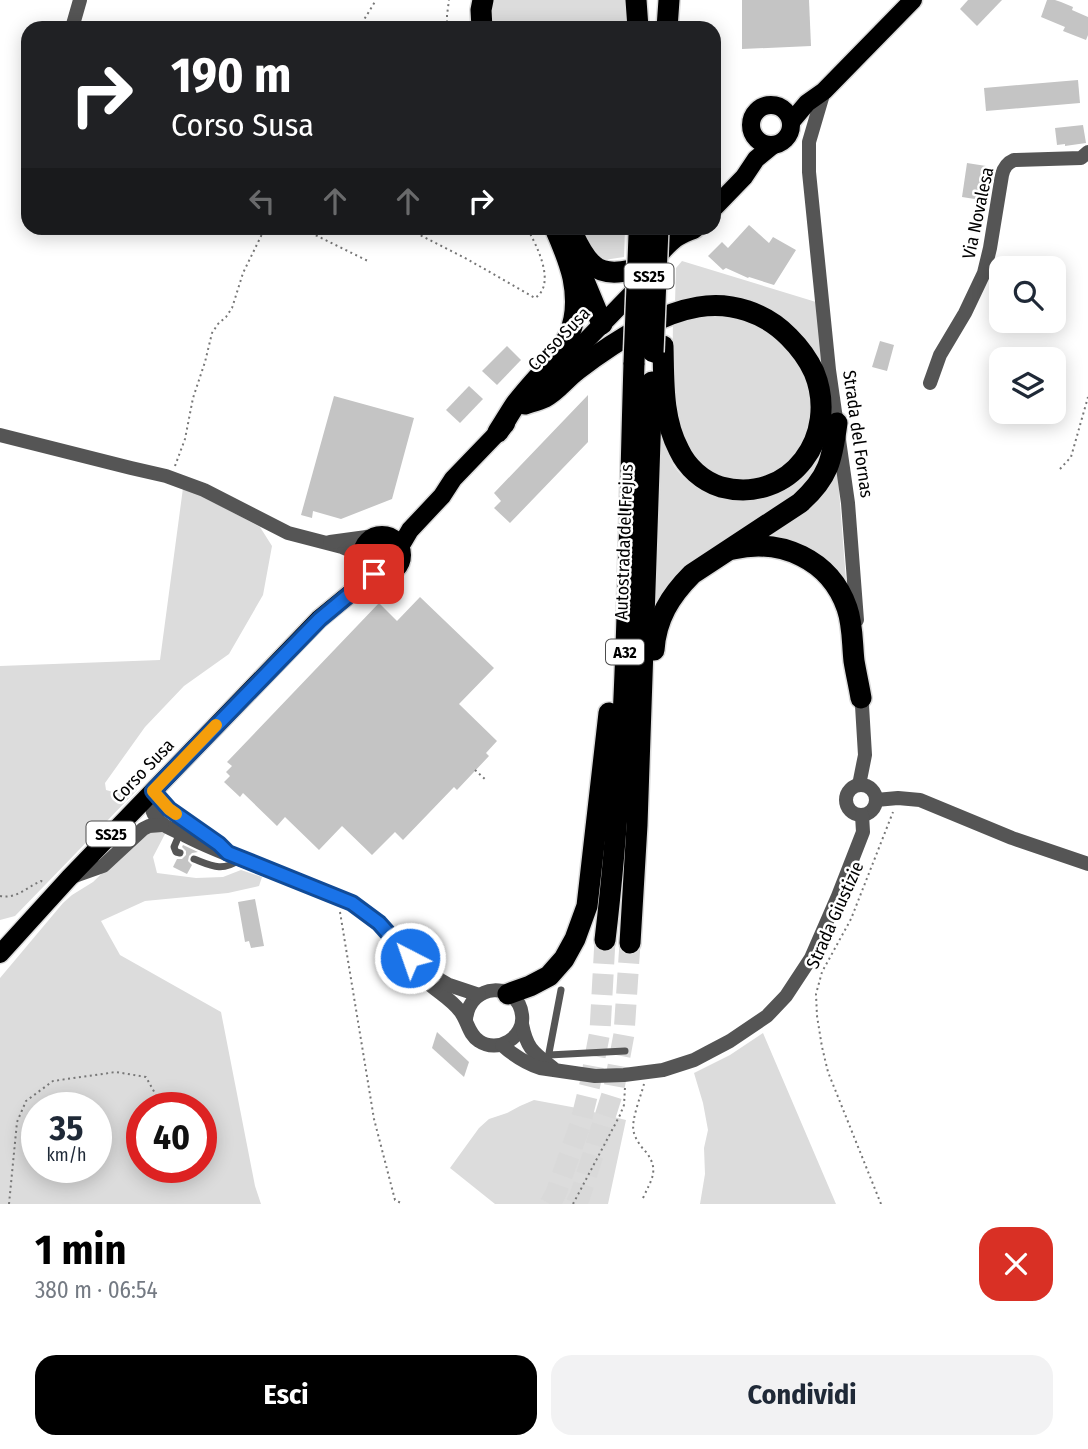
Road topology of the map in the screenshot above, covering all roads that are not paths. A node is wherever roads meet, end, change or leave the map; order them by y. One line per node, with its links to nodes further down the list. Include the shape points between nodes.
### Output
1 (80, 0): 7 (street)
2 (483, 0): 8 (highway)
3 (636, 0): 9 (highway)
4 (648, 0): 10 (highway)
5 (669, 0): 11 (highway)
6 (913, 0): 12 (main road)
7 (74, 21)
8 (482, 21)
9 (638, 21)
10 (646, 21)
11 (668, 21)
12 (824, 91): 13 (main road); 31 (street, Strada del Fornas, via 808,155)
13 (787, 115): 14 (main road, via 771,105 757,111 751,125); 15 (main road, via 791,129 785,140)
14 (755, 138): 15 (main road); 17 (main road)
15 (773, 145): 17 (main road)
16 (1088, 152): 29 (street, Via Novalesa, via 1081,158 1014,160 1004,167 984,273)
17 (756, 159): 18 (main road)
18 (721, 201)
19 (558, 235): 32 (highway, via 576,297 570,335)
20 (565, 235): 27 (highway)
21 (574, 235): 25 (highway, via 593,265 609,272 641,267)
22 (645, 235): 40 (highway, Autostrada del Frejus / A32, bridge, via 634,363)
23 (646, 235): 28 (highway, Autostrada del Frejus / A32, bridge)
24 (666, 235): 28 (highway)
25 (679, 235)
26 (688, 235): 27 (main road, Corso Susa / SS25)
27 (602, 324): 30 (main road, Corso Susa / SS25)
28 (658, 349): 30 (highway, via 671,432 689,466 701,477 733,490 769,486 785,479 811,451 820,411 819,392 807,359 769,320 720,305 669,314 594,357 545,397); 47 (highway, Autostrada del Frejus / A32)
29 (930, 383)
30 (525, 404): 32 (main road, Corso Susa / SS25)
31 (837, 423): 38 (highway, via 828,469 811,493); 41 (street, Strada del Fornas, via 848,503)
32 (498, 432): 34 (main road, Corso Susa / SS25)
33 (0, 435): 36 (street, via 174,478 288,533)
34 (453, 479): 35 (main road, Corso Susa / SS25); 37 (main road, Corso Susa / SS25)
35 (380, 536): 36 (street); 37 (main road, via 393,538); 39 (main road, SS25, via 365,544)
36 (326, 542): 39 (street)
37 (400, 547): 39 (main road, SS25, via 396,570 386,575)
38 (724, 551): 41 (highway, via 755,545 776,547 806,558 829,578 847,608); 47 (highway, via 680,586 657,626 647,787)
39 (366, 564): 43 (main road, Corso Susa / SS25, via 320,619)
40 (627, 597): 55 (highway, Autostrada del Frejus / A32); 60 (highway, via 615,638 587,906 575,939 549,976)
41 (861, 698): 42 (street, Strada del Fornas, via 865,755)
42 (859, 785): 44 (street, via 873,790); 45 (street, via 850,789 846,798 848,808)
43 (153, 791): 46 (street, via 152,811); 49 (street, via 169,809); 54 (main road, Corso Susa / SS25)
44 (876, 800): 45 (street); 53 (street, via 920,800)
45 (862, 815): 66 (street, via 863,832 811,958 786,996 752,1027 711,1052 647,1073 595,1076)
46 (162, 825): 48 (street); 54 (street, via 143,829 103,866)
47 (637, 825): 56 (highway, Autostrada del Frejus / A32)
48 (180, 833): 49 (lane, via 186,830); 50 (lane, via 174,847); 51 (street)
49 (216, 841): 51 (street)
50 (180, 853)
51 (234, 856): 52 (lane, via 232,865 217,867); 58 (street, via 364,911)
52 (194, 859)
53 (1088, 863)
54 (64, 883): 57 (main road, Corso Susa / SS25)
55 (605, 940)
56 (629, 943)
57 (0, 954)
58 (417, 967): 61 (street); 62 (street, via 425,981)
59 (561, 990): 66 (lane)
60 (508, 994): 61 (street, via 493,990); 63 (street, via 520,1006)
61 (479, 995): 62 (street)
62 (466, 1019): 64 (street, via 478,1041)
63 (522, 1023): 64 (street, via 514,1038); 66 (street, via 530,1048)
64 (502, 1045): 66 (street, via 540,1068)
65 (625, 1051): 66 (lane)
66 (550, 1062)

